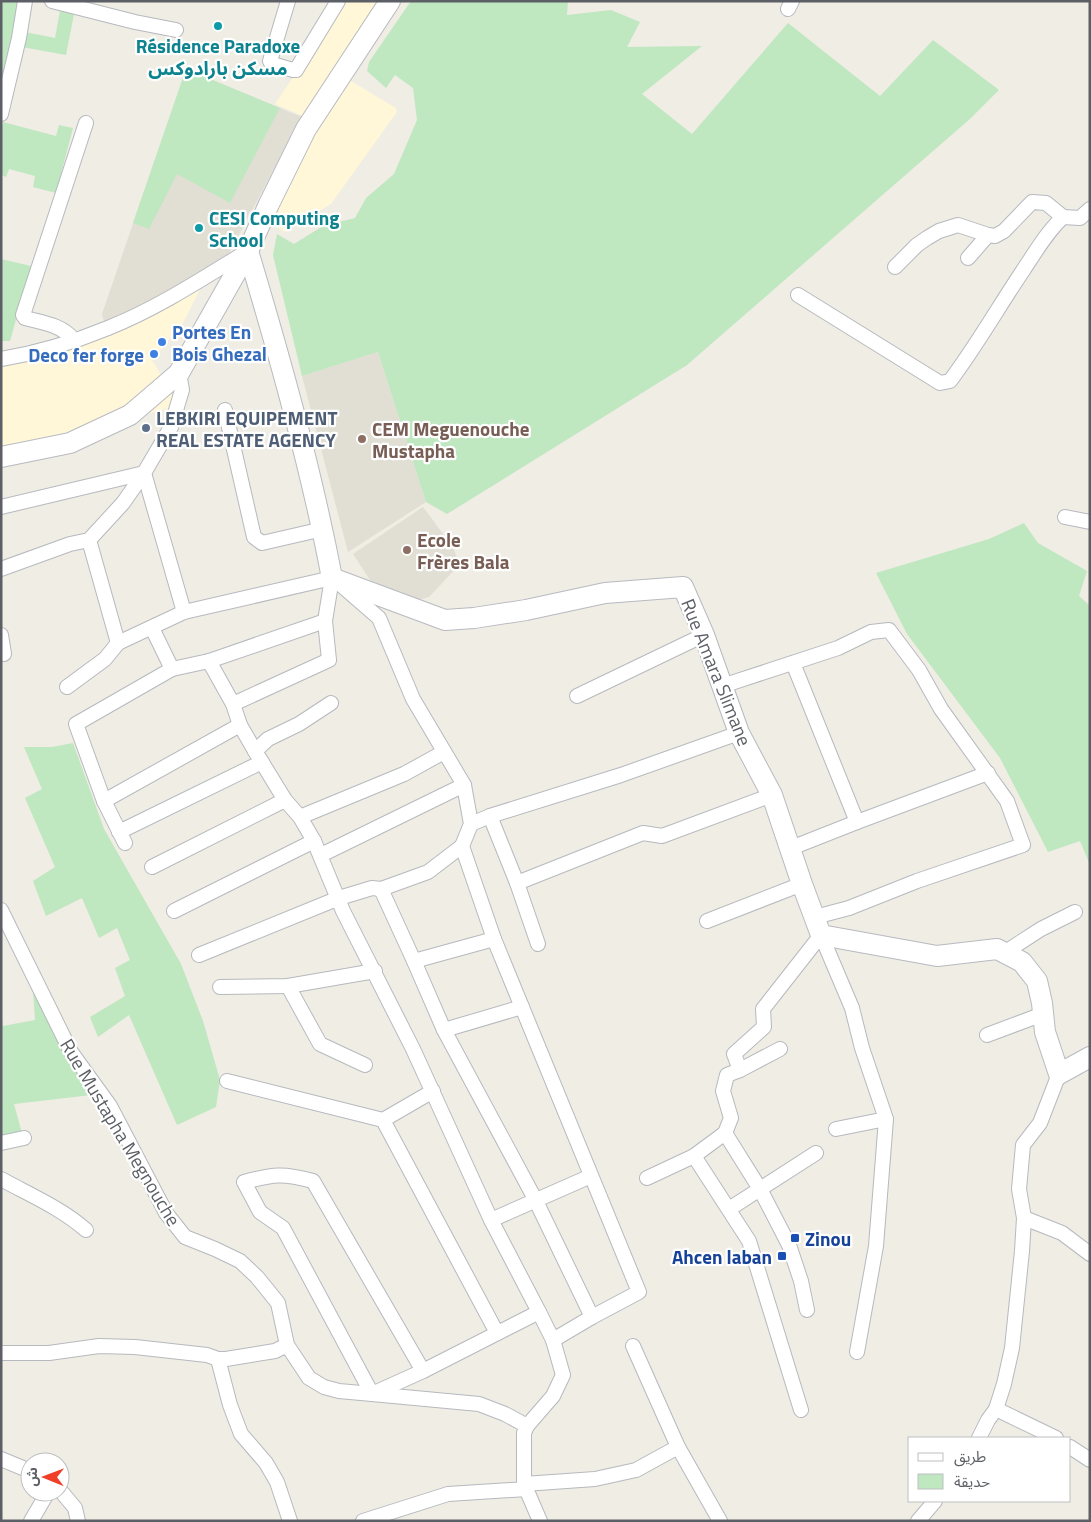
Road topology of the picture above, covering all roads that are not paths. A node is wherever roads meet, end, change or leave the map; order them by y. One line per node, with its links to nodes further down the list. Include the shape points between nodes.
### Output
1 (25, 1): 7 (street)
2 (52, 1): 6 (street)
3 (288, 1): 4 (street, via 270,61 293,70 296,70)
4 (338, 1)
5 (390, 1): 12 (street, via 306,128)
6 (176, 30)
7 (1, 114)
8 (86, 123): 16 (street, via 24,315 68,332)
9 (1090, 209): 10 (street, via 1080,218)
10 (1063, 217): 11 (street, via 1046,202 1032,202 1004,230 995,236); 15 (street, via 1052,227 950,381 940,383)
11 (988, 235): 13 (street); 14 (street, via 958,225 939,231 918,244)
12 (248, 251): 16 (street, via 170,297 109,328); 18 (street); 25 (street)
13 (968, 258)
14 (895, 267)
15 (798, 295)
16 (74, 340): 17 (street)
17 (1, 359)
18 (179, 374): 20 (street, via 130,415 70,443); 21 (street, via 182,390 171,427)
19 (225, 410): 25 (street, via 254,537 262,543)
20 (1, 457)
21 (144, 473): 22 (street); 26 (street, via 123,503); 29 (street)
22 (1, 506)
23 (1065, 517): 24 (street)
24 (1090, 522)
25 (323, 529): 28 (street)
26 (89, 540): 27 (street); 34 (street)
27 (1, 569)
28 (332, 578): 29 (street); 30 (street); 33 (street, Rue Amara Slimane, via 445,620 526,610 605,594 683,587); 46 (street, via 379,618 413,699)
29 (184, 612): 31 (street)
30 (325, 622): 36 (street); 43 (street, via 329,660)
31 (152, 628): 34 (street); 38 (street)
32 (1, 635): 35 (street)
33 (704, 635): 39 (street, Rue Amara Slimane); 41 (street)
34 (118, 643): 40 (street, via 105,659)
35 (4, 654)
36 (209, 661): 38 (street); 43 (street)
37 (793, 662): 39 (street); 48 (street, via 838,648 871,632 889,630); 55 (street)
38 (172, 669): 52 (street, via 76,724)
39 (722, 686): 45 (street, Rue Amara Slimane)
40 (67, 687)
41 (577, 696)
42 (330, 703): 47 (street, via 299,724 268,739)
43 (233, 704): 44 (street)
44 (240, 725): 47 (street); 52 (street)
45 (739, 733): 50 (street, Rue Amara Slimane); 53 (street, via 621,775)
46 (444, 752): 49 (street); 54 (street, via 404,774)
47 (258, 757): 51 (street); 52 (street, via 122,838)
48 (988, 773): 55 (street); 70 (street, via 1007,801 1023,845 849,908)
49 (464, 785): 56 (street); 60 (street)
50 (772, 795): 59 (street, Rue Amara Slimane); 62 (street, via 662,836 643,834)
51 (285, 800): 54 (street); 61 (street)
52 (104, 801)
53 (490, 816): 56 (street); 62 (street)
54 (300, 817): 57 (street)
55 (857, 822): 59 (street)
56 (471, 824): 58 (street)
57 (314, 841): 60 (street); 67 (street)
58 (462, 846): 64 (street, via 428,872); 71 (street)
59 (790, 848): 63 (street, Rue Amara Slimane)
60 (322, 855): 65 (street)
61 (152, 867)
62 (517, 883): 72 (street)
63 (802, 884): 69 (street); 70 (street, Rue Amara Slimane)
64 (381, 890): 65 (street, via 372,888); 75 (street)
65 (339, 898): 74 (street); 76 (street)
66 (1, 910): 113 (street, Rue Mustapha Megnouche, via 71,1052 110,1106 166,1213 185,1237 240,1261 257,1277 278,1303)
67 (174, 911)
68 (1075, 912): 73 (street, via 1040,929)
69 (707, 921)
70 (818, 926): 73 (street, via 937,956 997,949); 86 (street, via 763,1009 764,1027 734,1054); 90 (street, via 852,1008)
71 (494, 939): 75 (street); 79 (street)
72 (538, 944)
73 (1004, 953): 80 (street, via 1022,962 1036,981)
74 (199, 956)
75 (414, 961): 81 (street)
76 (375, 971): 77 (street); 89 (street)
77 (288, 986): 78 (street); 85 (street, via 320,1044)
78 (220, 987)
79 (522, 1007): 81 (street); 98 (street)
80 (1043, 1014): 82 (street); 87 (street, via 1044,1032)
81 (444, 1030): 102 (street)
82 (988, 1035)
83 (780, 1049): 86 (street)
84 (1090, 1057): 87 (street)
85 (365, 1065)
86 (740, 1070): 93 (street, via 727,1075 723,1090 731,1118)
87 (1058, 1074): 104 (street, via 1040,1123 1023,1144 1019,1189)
88 (227, 1081): 91 (street)
89 (433, 1091): 91 (street); 105 (street)
90 (886, 1119): 92 (street); 115 (street, via 876,1246)
91 (383, 1120): 111 (street)
92 (836, 1129)
93 (725, 1134): 97 (street); 101 (street)
94 (24, 1138): 95 (street)
95 (1, 1143)
96 (816, 1153): 101 (street)
97 (694, 1156): 99 (street); 103 (street)
98 (591, 1176): 102 (street); 110 (street, via 639,1292)
99 (647, 1178)
100 (1, 1179): 106 (street, via 56,1208)
101 (760, 1189): 103 (street); 108 (street, via 789,1245)
102 (535, 1200): 105 (street); 110 (street)
103 (729, 1209): 121 (street, via 749,1241)
104 (1024, 1218): 107 (street, via 1062,1232); 120 (street, via 1012,1348)
105 (491, 1220): 109 (street)
106 (86, 1230)
107 (1090, 1254)
108 (807, 1310)
109 (539, 1312): 111 (street); 112 (street)
110 (592, 1317): 112 (street)
111 (498, 1333): 118 (street)
112 (553, 1340): 122 (street, via 563,1375 554,1396)
113 (287, 1345): 117 (street, via 275,1351); 119 (street, via 309,1378 324,1387)
114 (633, 1346): 125 (street)
115 (857, 1352)
116 (1, 1353): 117 (street, via 49,1353 99,1346 135,1347)
117 (218, 1359): 136 (street, via 241,1434 266,1463 277,1482)
118 (423, 1371): 119 (street); 119 (street, via 313,1181 269,1175 244,1182 260,1212 283,1228)
119 (372, 1394): 122 (street, via 479,1404)
120 (996, 1409): 123 (street); 124 (street)
121 (802, 1410)
122 (527, 1426): 130 (street, via 524,1433)
123 (980, 1437)
124 (1054, 1437)
125 (678, 1448): 130 (street, via 636,1470 595,1479); 139 (street)
126 (1071, 1448): 128 (street)
127 (1, 1459): 129 (street)
128 (1090, 1460)
129 (20, 1467)
130 (526, 1486): 137 (street, via 448,1494); 138 (street)
131 (42, 1502): 134 (street)
132 (70, 1502): 135 (street)
133 (934, 1502): 140 (street)
134 (31, 1521)
135 (78, 1521)
136 (290, 1521)
137 (362, 1521)
138 (540, 1521)
139 (720, 1521)
140 (918, 1521)

